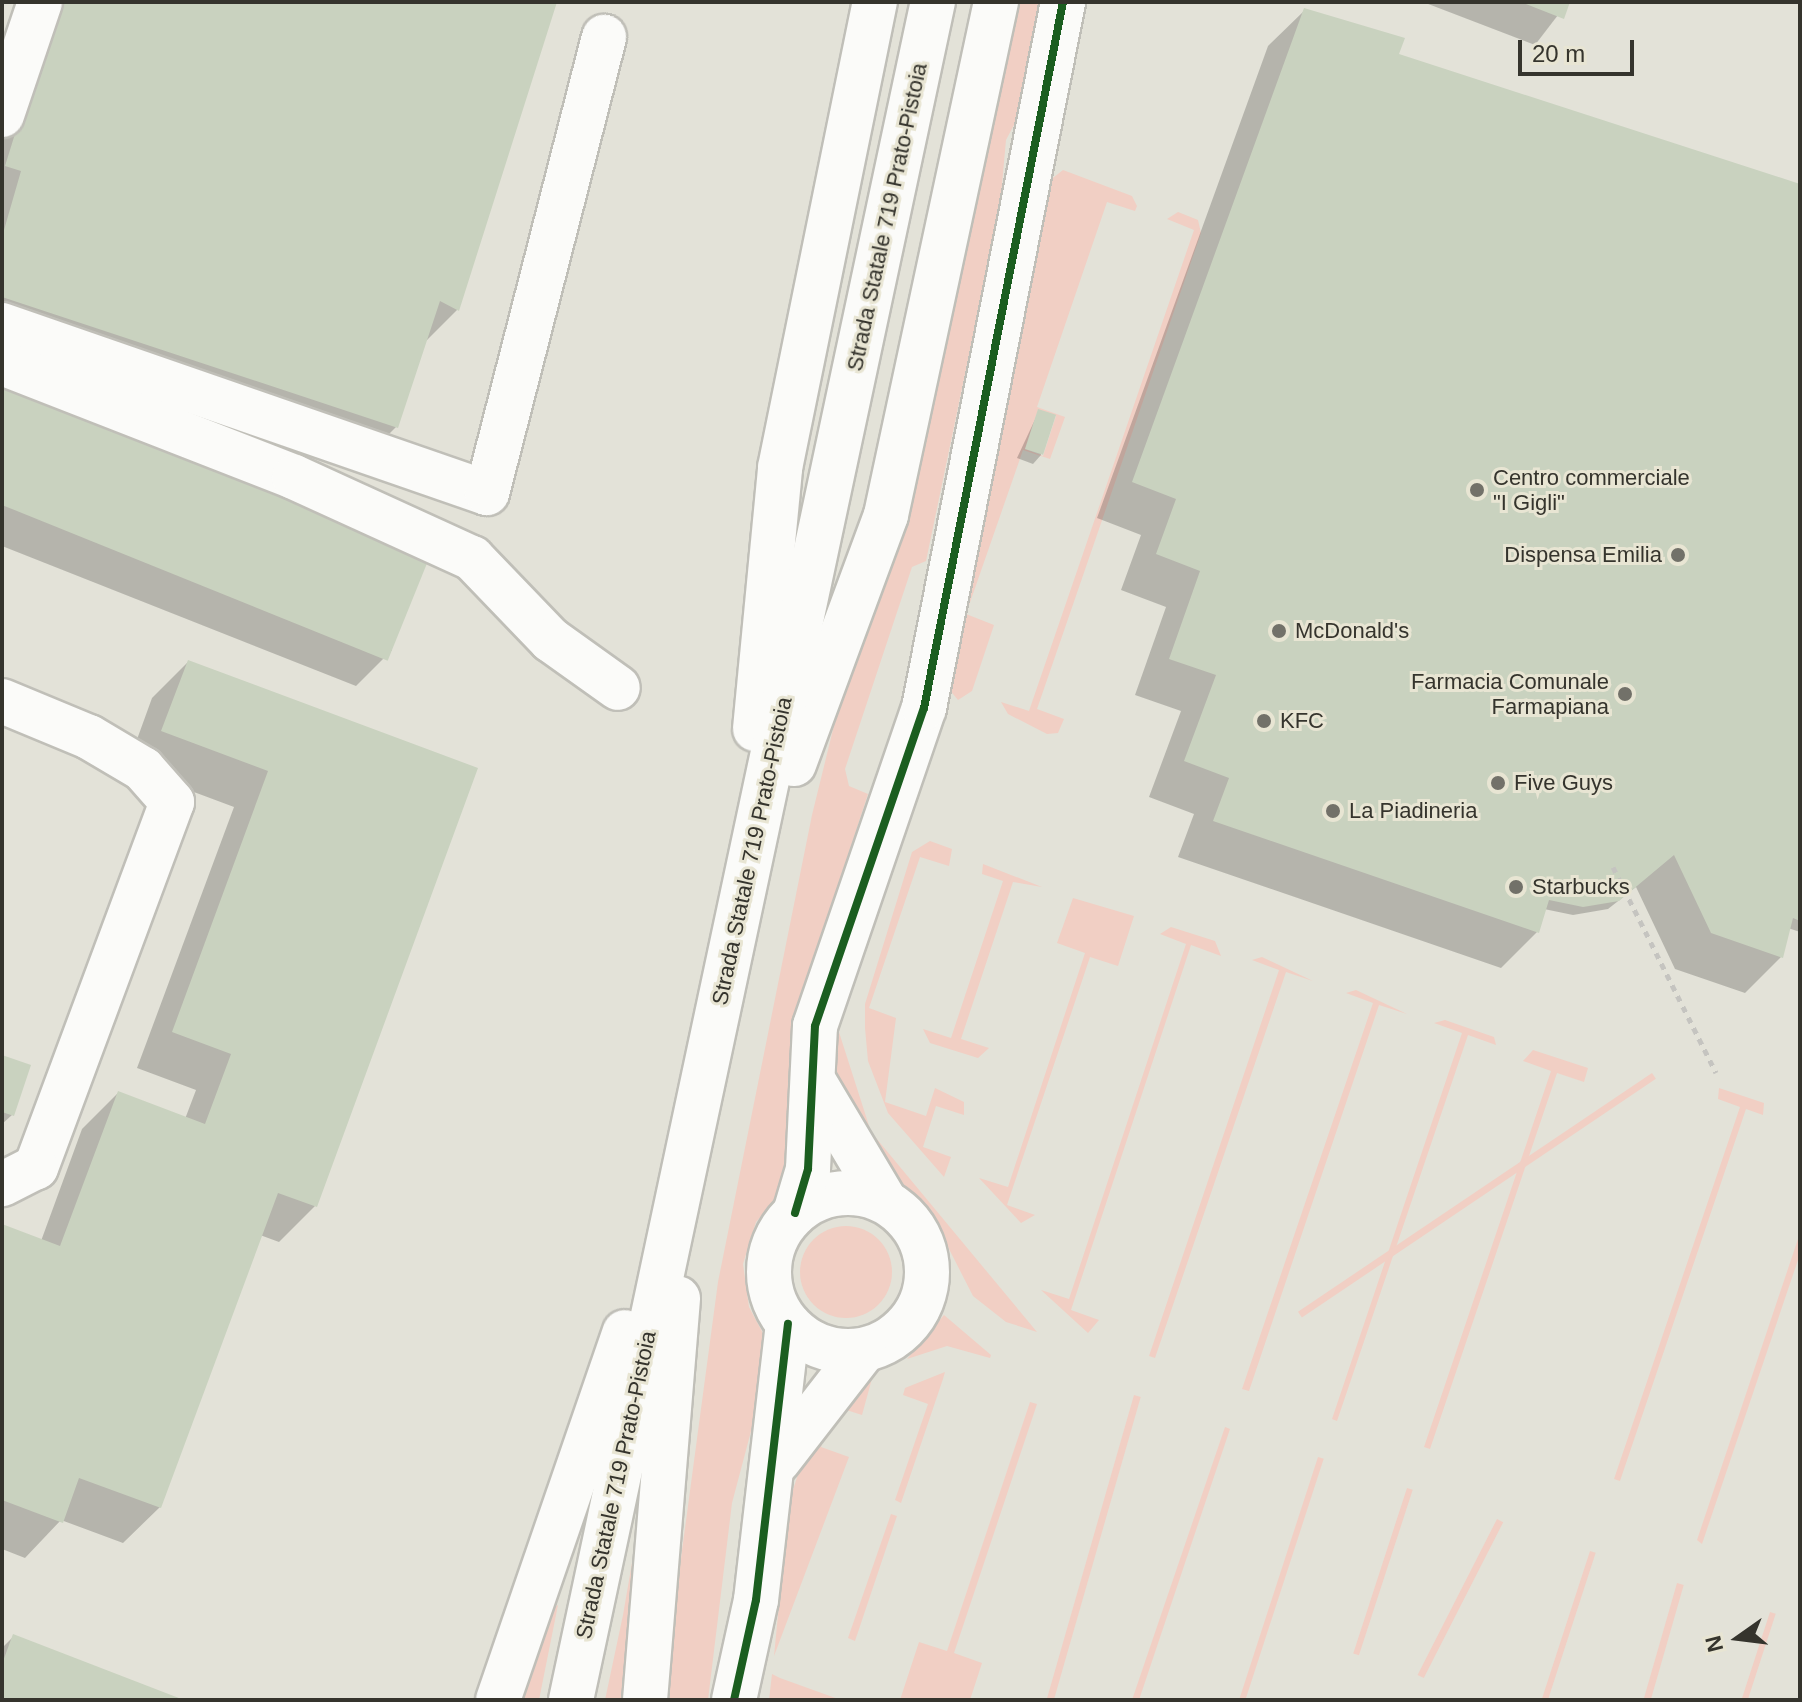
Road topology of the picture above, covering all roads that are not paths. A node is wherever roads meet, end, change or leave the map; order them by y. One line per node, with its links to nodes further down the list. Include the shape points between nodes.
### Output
1 (40, 2): 7 (main road)
2 (875, 2): 12 (main road, via 780,468)
3 (933, 2): 12 (main road, Strada Statale 719 Prato-Pistoia)
4 (996, 2): 12 (main road, via 886,515)
5 (1063, 2): 13 (main road, via 924,708 815,1026)
6 (604, 37): 8 (main road, via 487,493)
7 (2, 115)
8 (2, 325)
9 (2, 363): 10 (main road, via 294,477 472,558 551,640)
10 (618, 688)
11 (2, 701): 15 (main road, via 89,737 143,769 172,802 36,1167)
12 (739, 913): 14 (main road, Strada Statale 719 Prato-Pistoia)
13 (815, 1083): 16 (main road); 17 (main road, via 808,1169)
14 (687, 1152): 22 (main road); 23 (main road, Strada Statale 719 Prato-Pistoia); 24 (main road, via 668,1472)
15 (2, 1184)
16 (885, 1201): 17 (main road, via 837,1193); 19 (main road, via 919,1237 926,1285 905,1327)
17 (795, 1213): 18 (main road, via 770,1255 769,1280)
18 (788, 1324): 19 (main road, via 821,1347); 20 (main road)
19 (864, 1350): 20 (main road, via 836,1377)
20 (775, 1467): 21 (main road)
21 (756, 1600): 25 (main road); 26 (main road)
22 (498, 1700)
23 (571, 1700)
24 (645, 1700)
25 (734, 1700)
26 (756, 1700)

